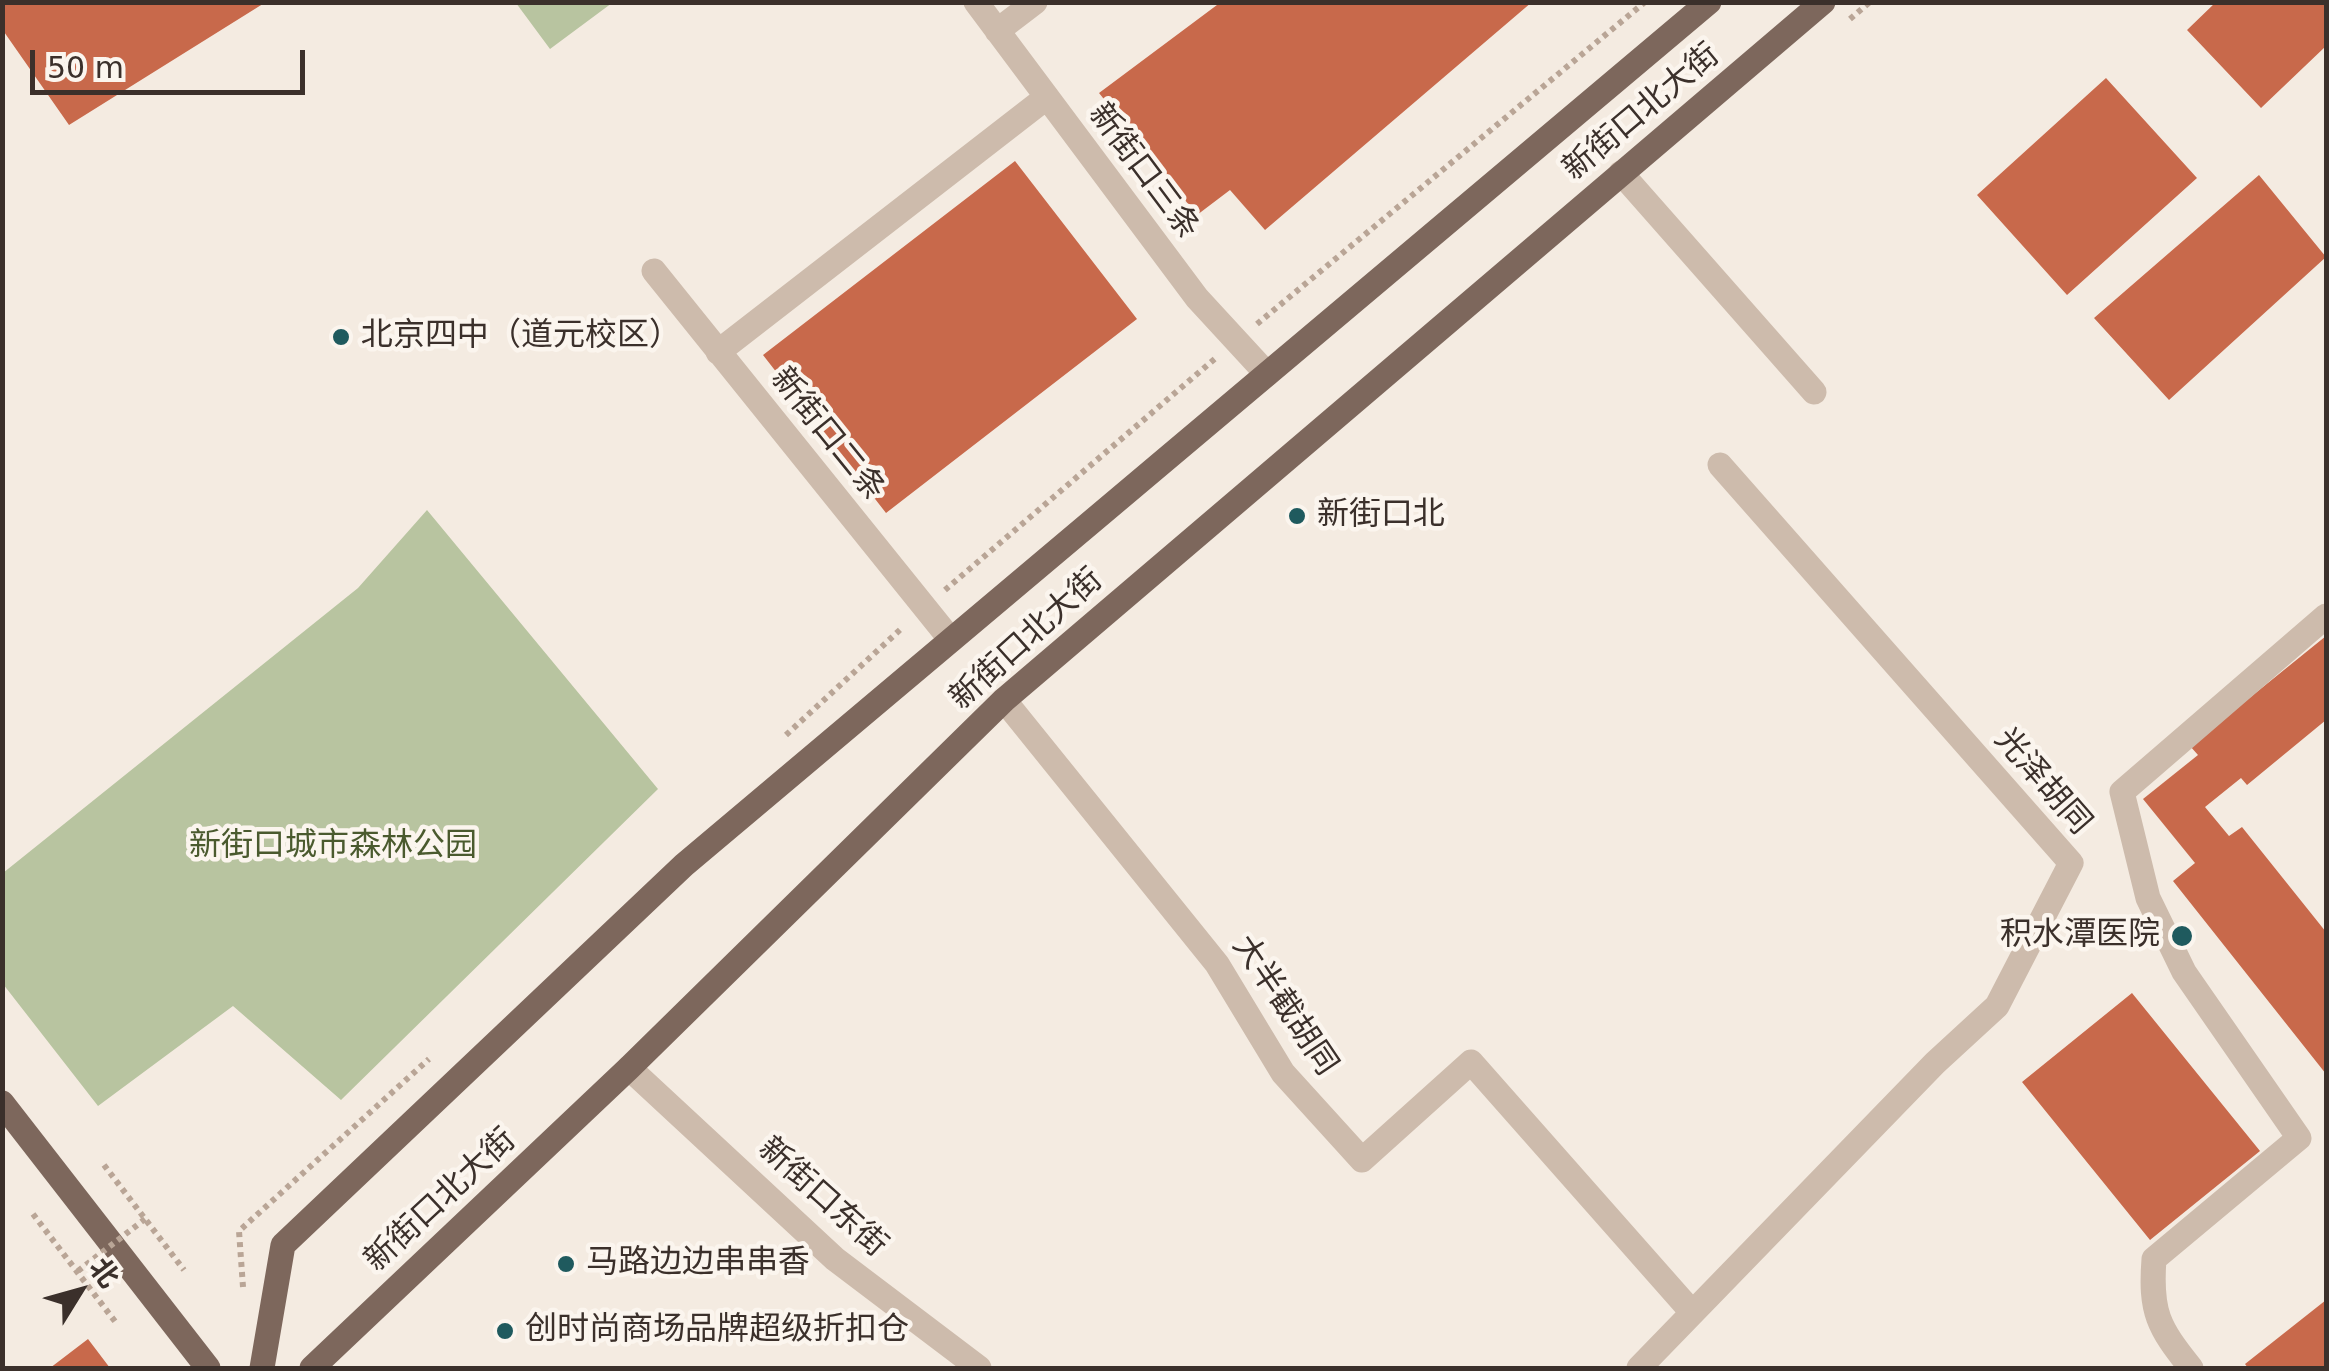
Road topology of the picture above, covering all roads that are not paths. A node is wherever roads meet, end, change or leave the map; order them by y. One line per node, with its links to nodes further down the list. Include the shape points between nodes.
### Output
1 (976, 2): 5 (street, 新街口三条)
2 (1035, 2): 5 (street)
3 (1709, 2): 10 (main road, 新街口北大街)
4 (1823, 2): 7 (main road, 新街口北大街)
5 (997, 31): 6 (street, 新街口三条)
6 (1047, 98): 9 (street); 10 (street, 新街口三条, via 1197,298)
7 (1621, 173): 11 (street); 15 (main road, 新街口北大街)
8 (654, 271): 9 (street, 新街口二条)
9 (718, 352): 14 (street, 新街口二条)
10 (1266, 374): 14 (main road, 新街口北大街)
11 (1814, 392)
12 (1720, 465): 18 (street, 光泽胡同, via 2071,863 1997,1006)
13 (2326, 616): 24 (street, via 2122,792 2148,898 2184,972 2299,1138 2154,1259 2151,1298 2161,1331)
14 (951, 640): 20 (main road, 新街口北大街, via 684,866 283,1245)
15 (1004, 700): 16 (main road, 新街口北大街); 18 (street, 大半截胡同, via 1217,964 1284,1073 1362,1160 1471,1062)
16 (629, 1068): 21 (main road, 新街口北大街); 22 (street, 新街口东街, via 835,1259)
17 (2, 1102): 19 (main road)
18 (1691, 1311): 23 (street, 光泽胡同)
19 (208, 1368)
20 (262, 1368)
21 (312, 1368)
22 (979, 1368)
23 (1639, 1368)
24 (2191, 1368)

